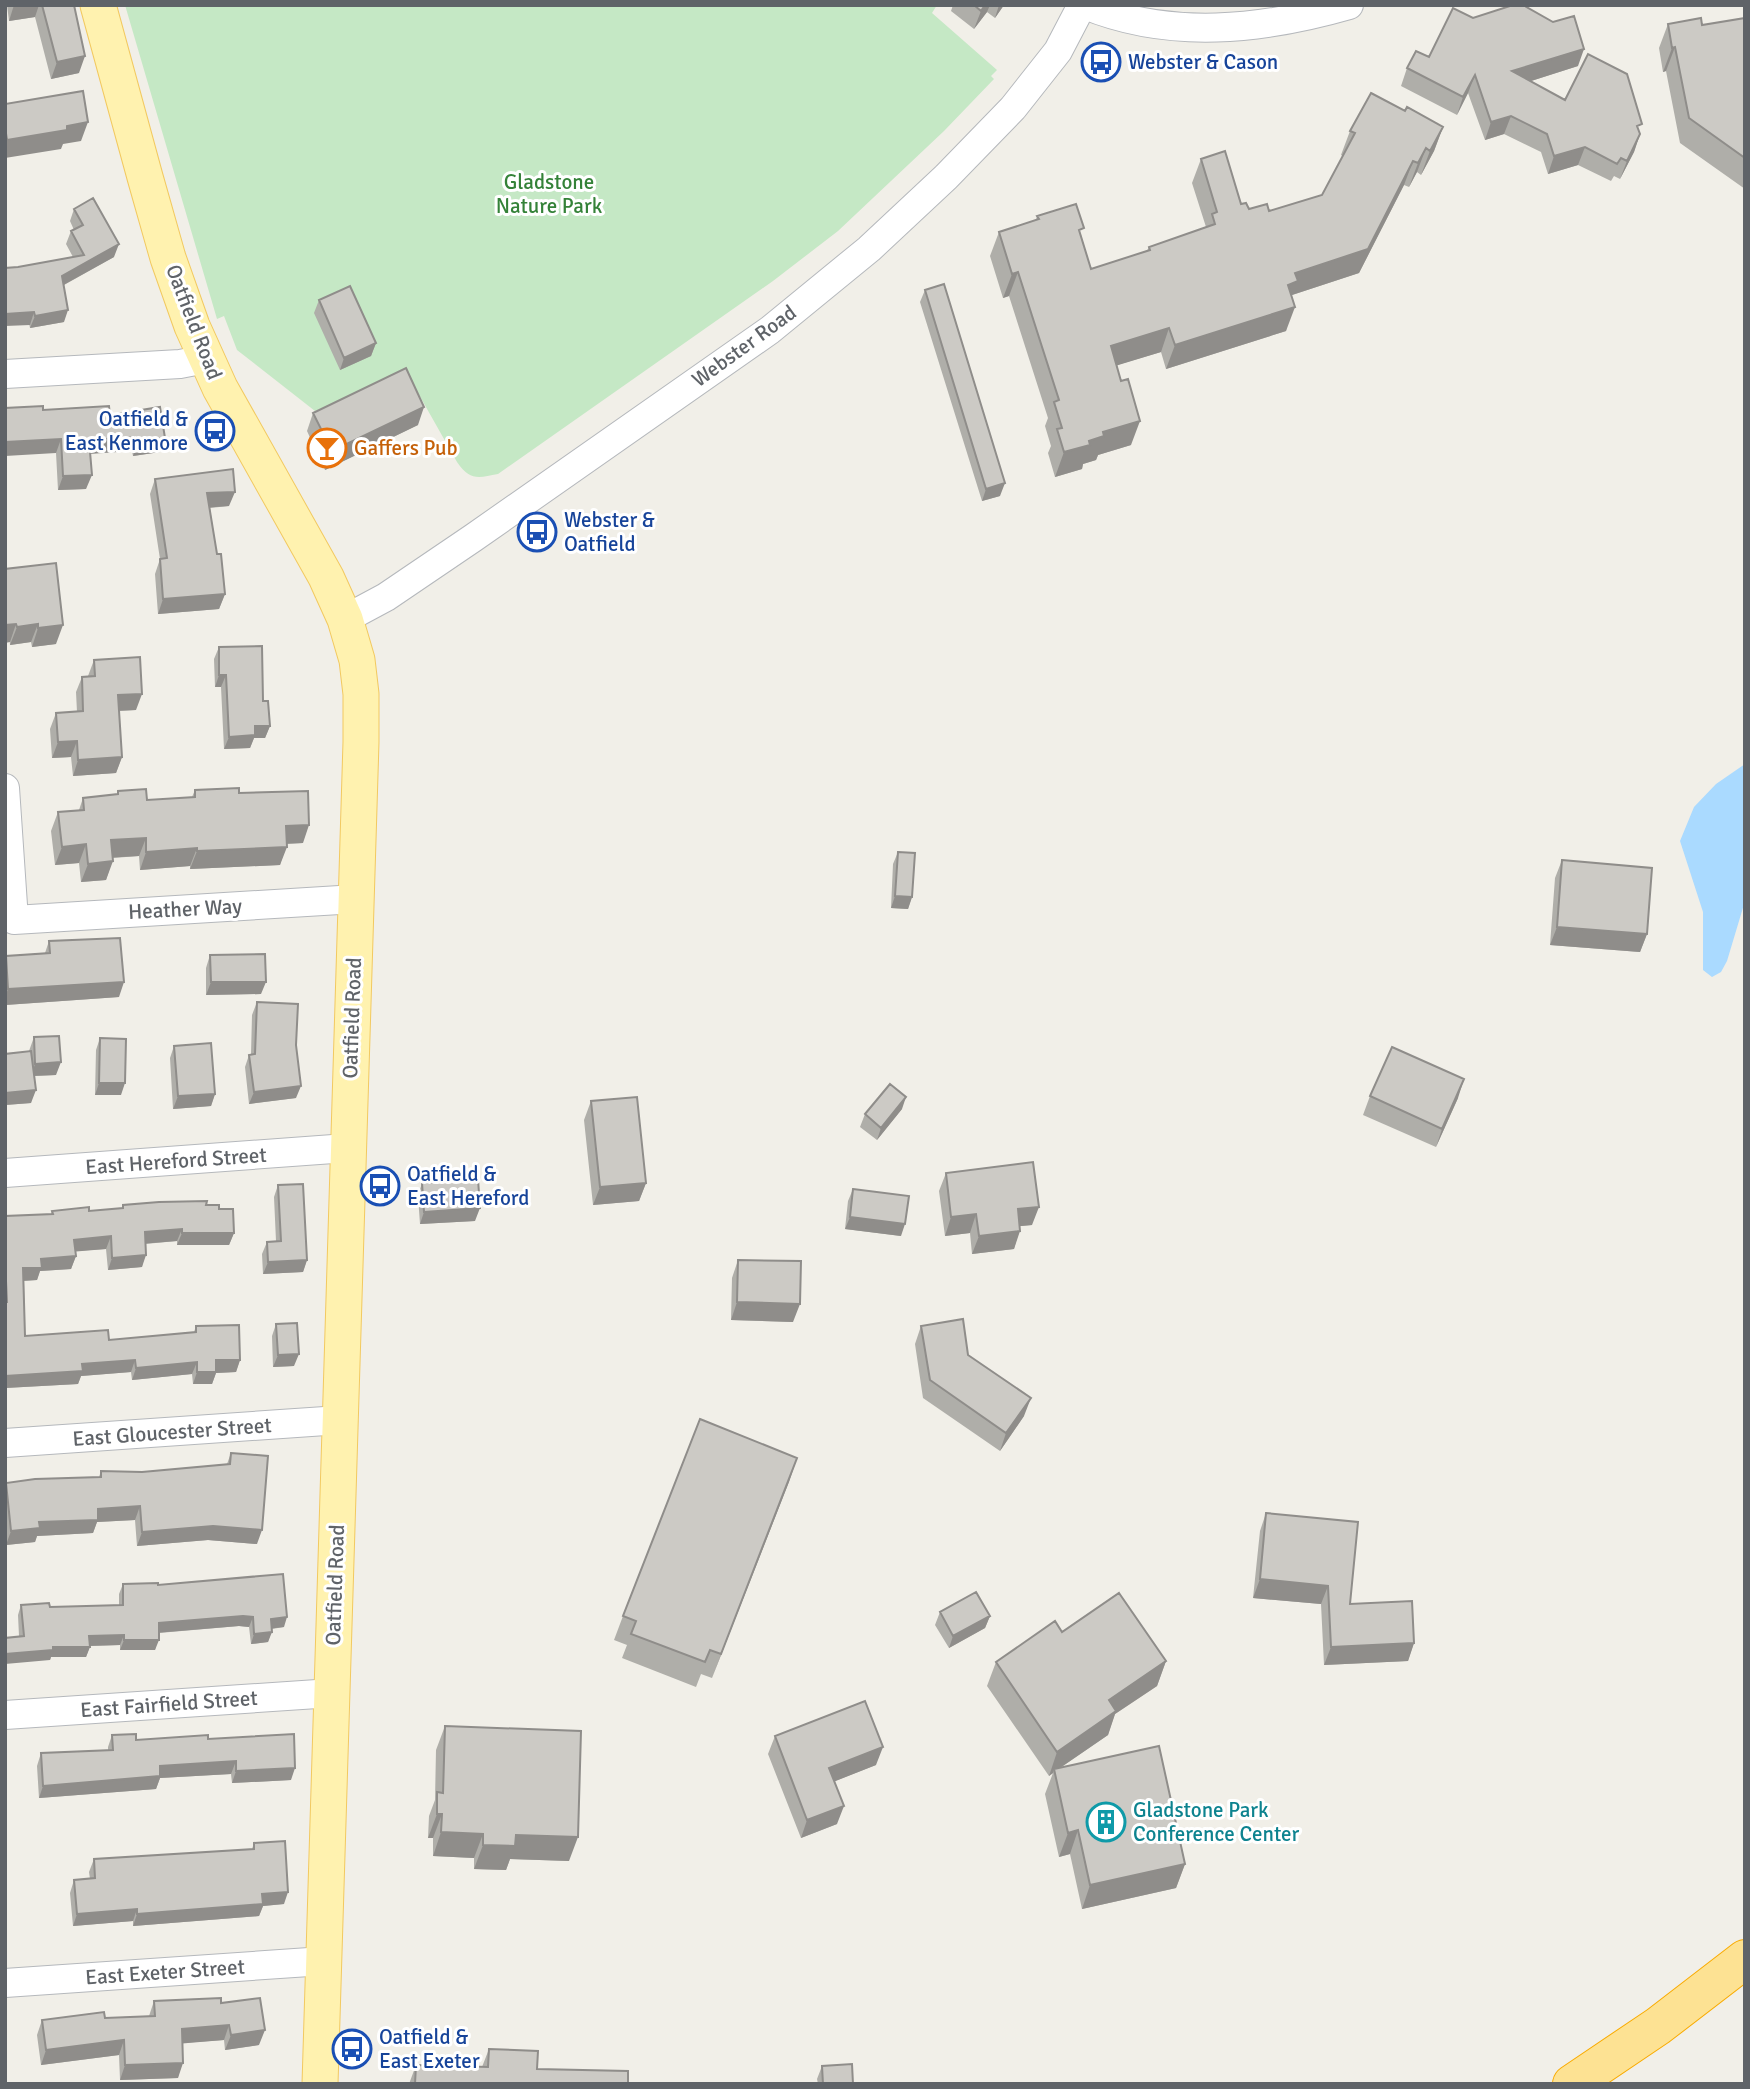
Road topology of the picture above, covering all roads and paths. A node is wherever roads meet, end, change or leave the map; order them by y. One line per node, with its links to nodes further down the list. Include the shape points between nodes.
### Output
1 (98, 5): 4 (main road, Oatfield Road, via 168,257)
2 (1084, 5): 3 (street, via 1121,19 1206,28 1252,25); 6 (street, Webster Road, via 1058,51 1013,108 869,249 770,330 386,597)
3 (1349, 5)
4 (206, 359): 5 (street); 6 (main road, Oatfield Road)
5 (5, 374)
6 (345, 619): 8 (main road, Oatfield Road, via 361,694)
7 (5, 788): 8 (street, Heather Way, via 14,920)
8 (356, 899): 9 (main road, Oatfield Road)
9 (347, 1148): 10 (street, East Hereford Street); 11 (main road, Oatfield Road)
10 (5, 1173)
11 (340, 1420): 12 (street, East Gloucester Street); 13 (main road, Oatfield Road)
12 (5, 1443)
13 (332, 1693): 14 (street, East Fairfield Street); 16 (main road, Oatfield Road)
14 (5, 1715)
15 (1745, 1959): 19 (highway)
16 (324, 1961): 17 (street, East Exeter Street); 18 (main road, Oatfield Road)
17 (5, 1983)
18 (320, 2084)
19 (1572, 2084)

